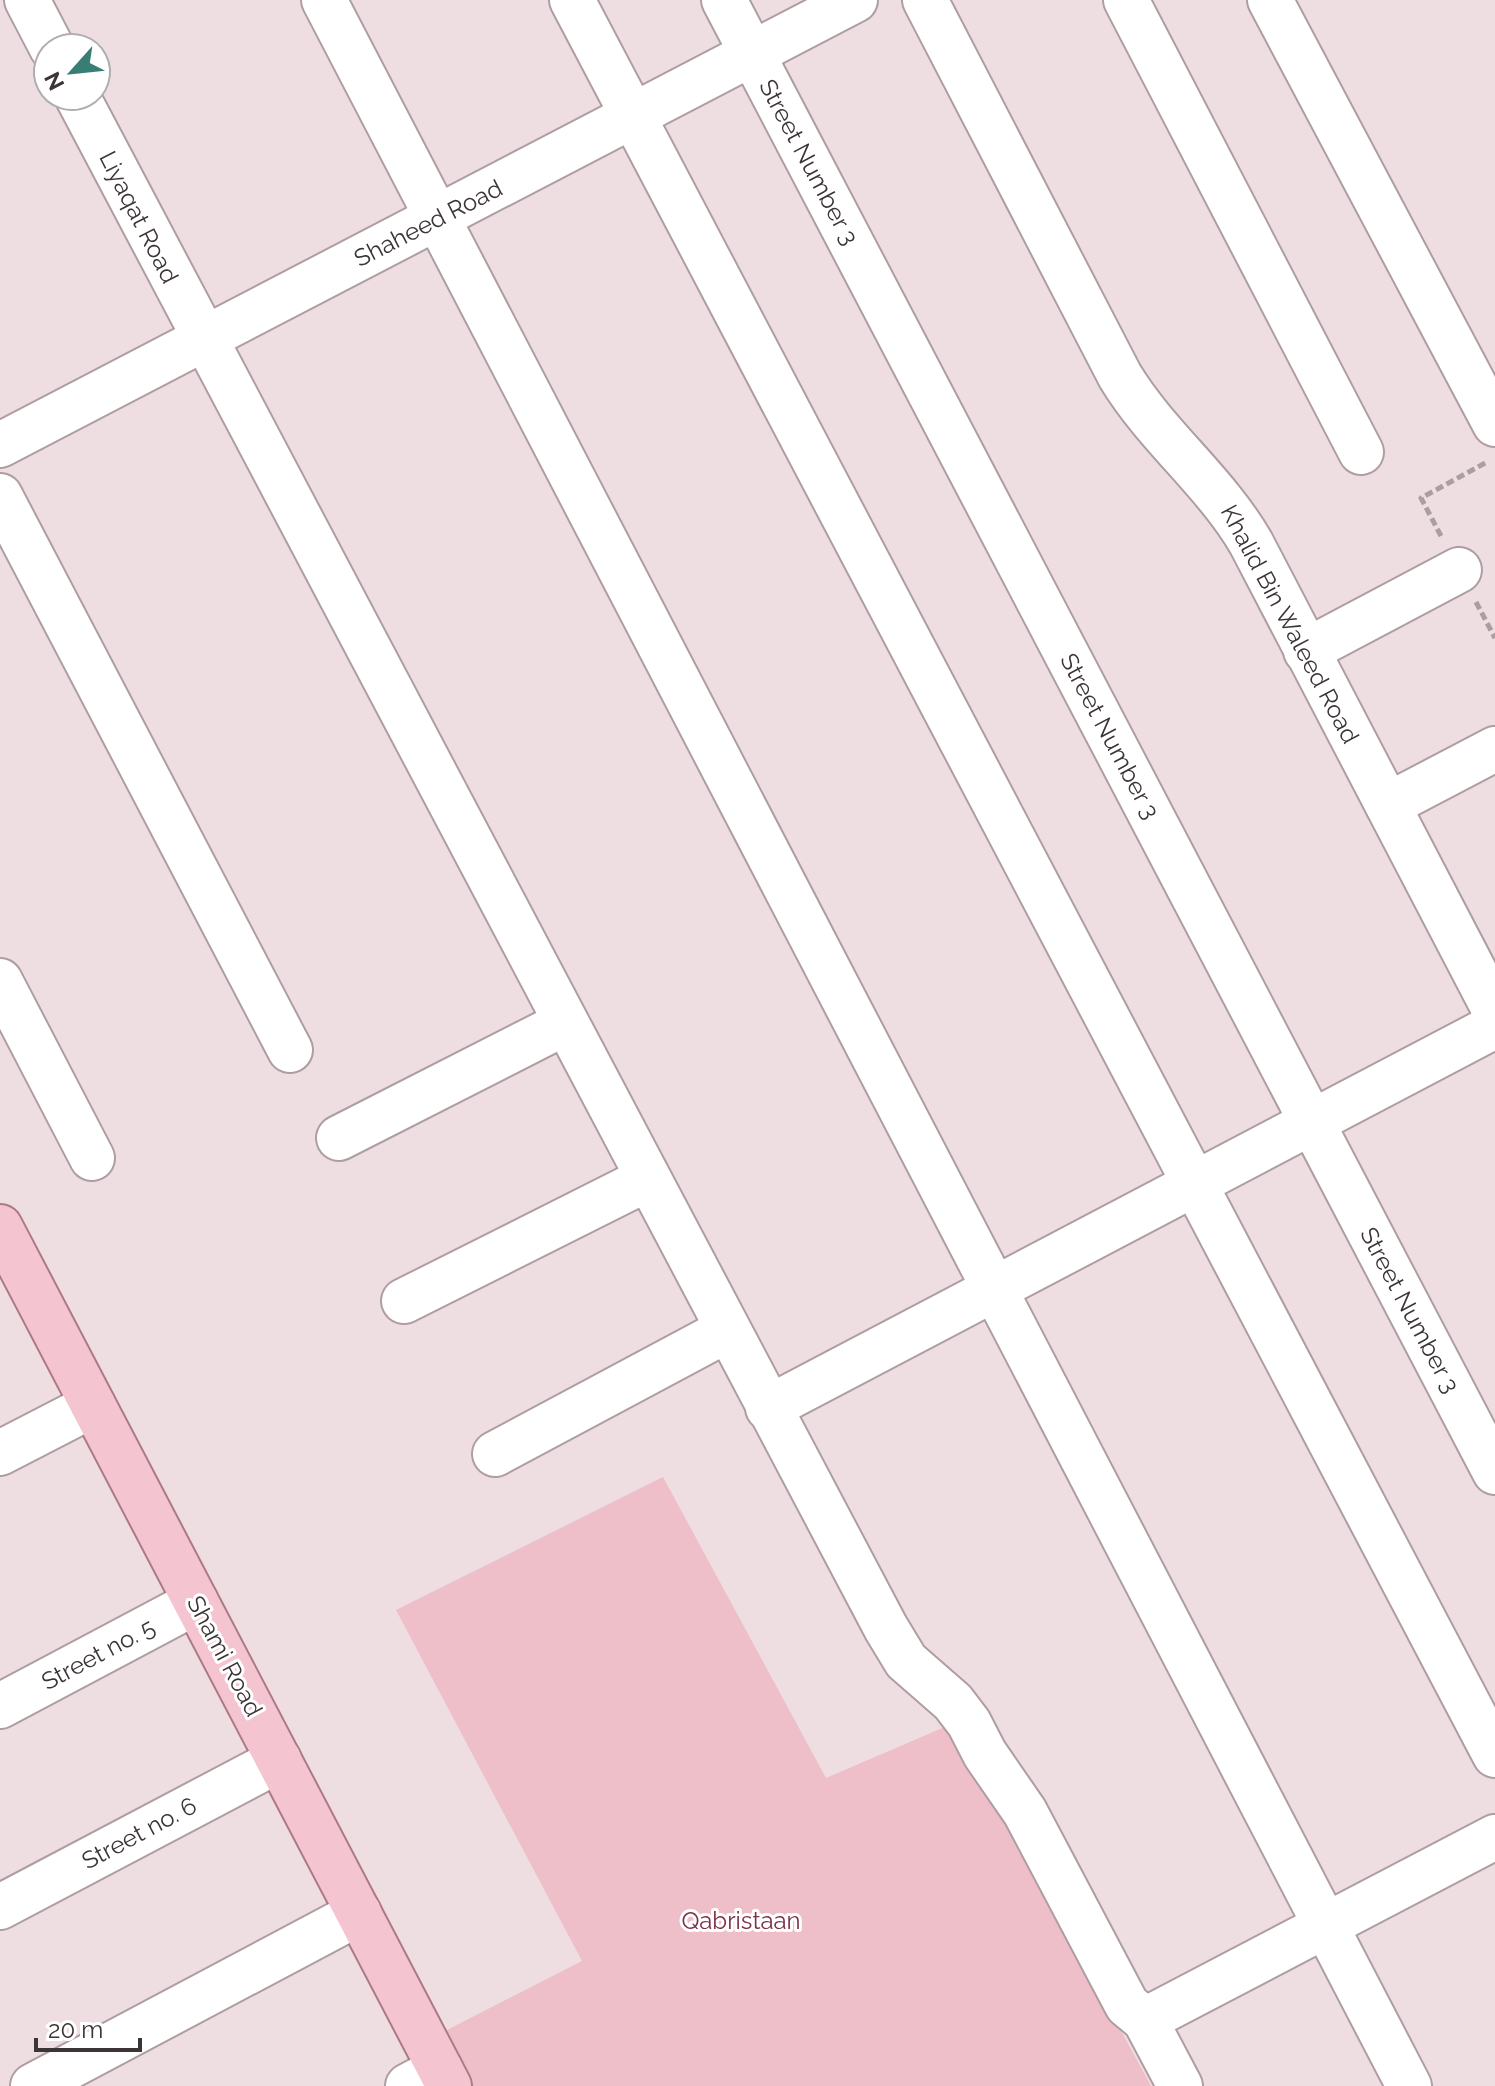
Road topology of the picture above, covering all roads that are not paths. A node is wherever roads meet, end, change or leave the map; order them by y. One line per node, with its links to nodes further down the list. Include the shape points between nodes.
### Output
1 (27, 0): 9 (street)
2 (324, 0): 13 (street)
3 (572, 0): 12 (street)
4 (724, 0): 10 (street, Street Number 3)
5 (855, 0): 10 (street, Shaheed Road)
6 (925, 0): 20 (street, Khalid Bin Waleed Road, via 1120,376 1137,403 1236,517)
7 (1126, 0): 17 (street)
8 (1270, 0): 15 (street)
9 (44, 32)
10 (752, 53): 12 (street, Shaheed Road); 29 (street, Street Number 3)
11 (85, 112): 14 (street, Liyaqat Road)
12 (632, 116): 13 (street, Shaheed Road); 33 (street)
13 (439, 217): 14 (street, Shaheed Road); 35 (street)
14 (202, 339): 16 (street, Shaheed Road); 26 (street, Liyaqat Road)
15 (1495, 424)
16 (0, 445)
17 (1361, 452)
18 (0, 496): 28 (street)
19 (1459, 570): 20 (street)
20 (1306, 651): 22 (street, Khalid Bin Waleed Road)
21 (1495, 749): 22 (street)
22 (1388, 805): 23 (street, Khalid Bin Waleed Road)
23 (1480, 946): 25 (street, Khalid Bin Waleed Road)
24 (0, 981): 31 (street)
25 (1495, 1011)
26 (565, 1023): 30 (street); 32 (street, Liyaqat Road)
27 (1495, 1026): 29 (street)
28 (290, 1050)
29 (1313, 1125): 33 (street); 42 (street, Street Number 3)
30 (339, 1138)
31 (92, 1158)
32 (647, 1179): 36 (street); 37 (street, Liyaqat Road)
33 (1195, 1186): 35 (street); 45 (street)
34 (5, 1250): 38 (main road, Shami Road)
35 (996, 1290): 39 (street); 50 (street)
36 (404, 1301)
37 (727, 1330): 39 (street, Liyaqat Road); 41 (street)
38 (93, 1405): 40 (street); 43 (main road, Shami Road)
39 (768, 1408): 51 (street, Liyaqat Road, via 899,1650 969,1723 1025,1812 1127,2005)
40 (0, 1453)
41 (495, 1454)
42 (1495, 1472)
43 (196, 1602): 44 (street, Street no. 5); 46 (main road, Shami Road)
44 (0, 1706)
45 (1495, 1755)
46 (279, 1760): 48 (street, Street no. 6); 49 (main road, Shami Road)
47 (1491, 1850): 50 (street)
48 (0, 1907)
49 (359, 1913): 52 (main road, Shami Road); 53 (street)
50 (1325, 1925): 51 (street); 55 (street)
51 (1145, 2020): 54 (street, Liyaqat Road)
52 (432, 2080)
53 (33, 2086)
54 (1180, 2086)
55 (1409, 2086)

